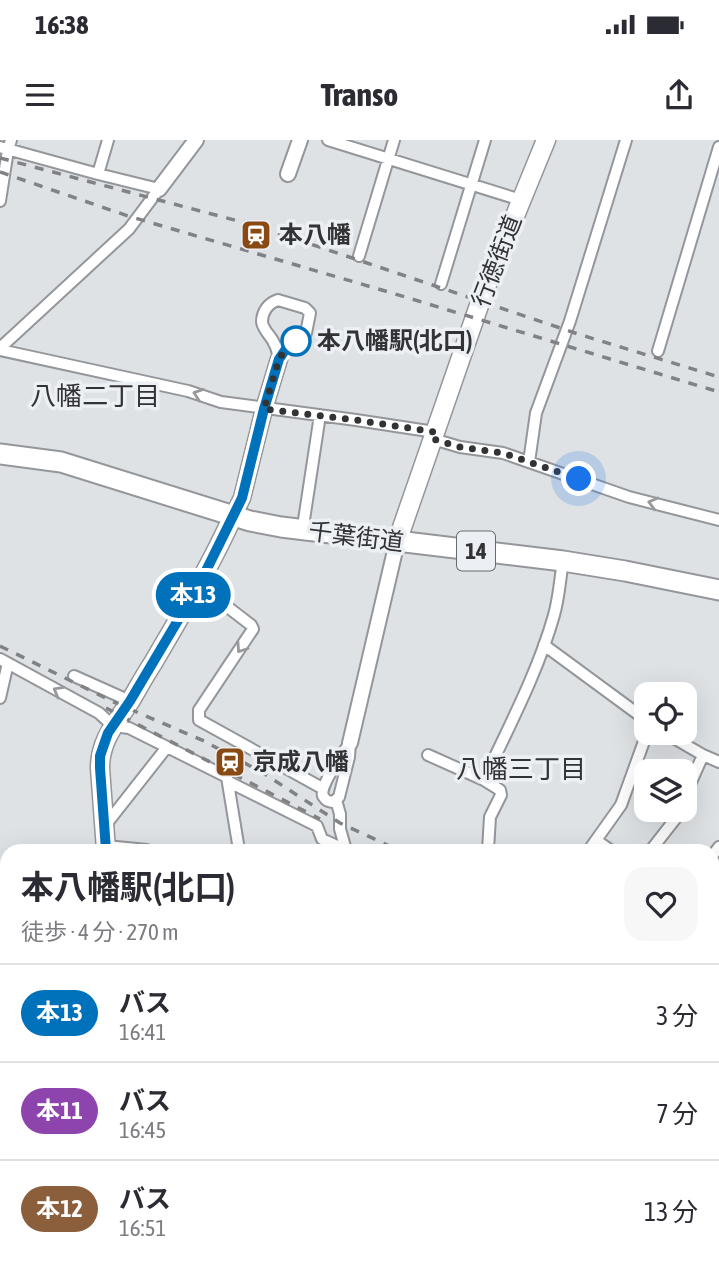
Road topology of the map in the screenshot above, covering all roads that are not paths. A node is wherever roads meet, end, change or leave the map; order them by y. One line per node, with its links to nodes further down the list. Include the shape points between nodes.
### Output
1 (108, 140): 12 (street)
2 (196, 140): 15 (street)
3 (300, 140): 13 (street)
4 (328, 140): 11 (street)
5 (394, 140): 11 (street)
6 (485, 140): 14 (street)
7 (546, 140): 17 (main road, 行徳街道)
8 (626, 140): 27 (street, via 536,413)
9 (7, 146): 12 (street); 16 (street)
10 (719, 147): 21 (street)
11 (388, 159): 14 (street); 18 (street)
12 (98, 174): 15 (street)
13 (288, 174)
14 (471, 184): 17 (street); 19 (street)
15 (159, 188): 20 (street, via 129,229)
16 (1, 197)
17 (521, 200): 25 (main road, 行徳街道)
18 (359, 256)
19 (441, 284)
20 (0, 349): 23 (street, one-way to 20)
21 (658, 351)
22 (279, 359): 22 (street, via 262,322 267,306 278,300 310,313 306,332); 23 (main road)
23 (264, 409): 24 (street); 28 (main road, via 242,498)
24 (320, 415): 25 (street); 29 (street)
25 (434, 435): 27 (street, via 460,447); 31 (main road, 行徳街道)
26 (0, 454): 28 (highway, 千葉街道 / 14, via 74,465)
27 (530, 462): 30 (street, one-way to 27)
28 (233, 516): 31 (highway, 千葉街道 / 14); 33 (main road)
29 (304, 520)
30 (719, 520)
31 (397, 542): 32 (highway, 千葉街道 / 14); 42 (street)
32 (563, 561): 34 (highway, 千葉街道 / 14); 35 (street)
33 (199, 585): 39 (main road); 52 (street, one-way to 52, via 253,629 199,710 199,720)
34 (719, 590)
35 (544, 645): 40 (street); 50 (street)
36 (4, 661): 38 (street); 41 (street, one-way to 36, via 99,713)
37 (74, 676): 39 (street)
38 (0, 698)
39 (130, 701): 41 (main road)
40 (634, 711)
41 (113, 726): 45 (street, via 129,728); 55 (main road, via 100,756)
42 (350, 743): 52 (street); 53 (street)
43 (643, 745): 56 (street, via 621,805)
44 (686, 745): 47 (street)
45 (167, 747): 51 (street); 55 (street)
46 (428, 755): 50 (street)
47 (703, 755): 48 (street); 49 (street)
48 (719, 762)
49 (697, 769)
50 (484, 780): 61 (street, via 501,795 490,817)
51 (229, 782): 58 (street); 59 (street, via 317,825 322,839)
52 (322, 789): 53 (street, via 328,801)
53 (336, 800): 60 (street)
54 (673, 822): 64 (street)
55 (104, 827): 57 (main road)
56 (596, 840): 62 (street); 63 (street)
57 (106, 844)
58 (238, 844)
59 (333, 844)
60 (344, 844)
61 (488, 844)
62 (593, 844)
63 (602, 844)
64 (656, 844)

